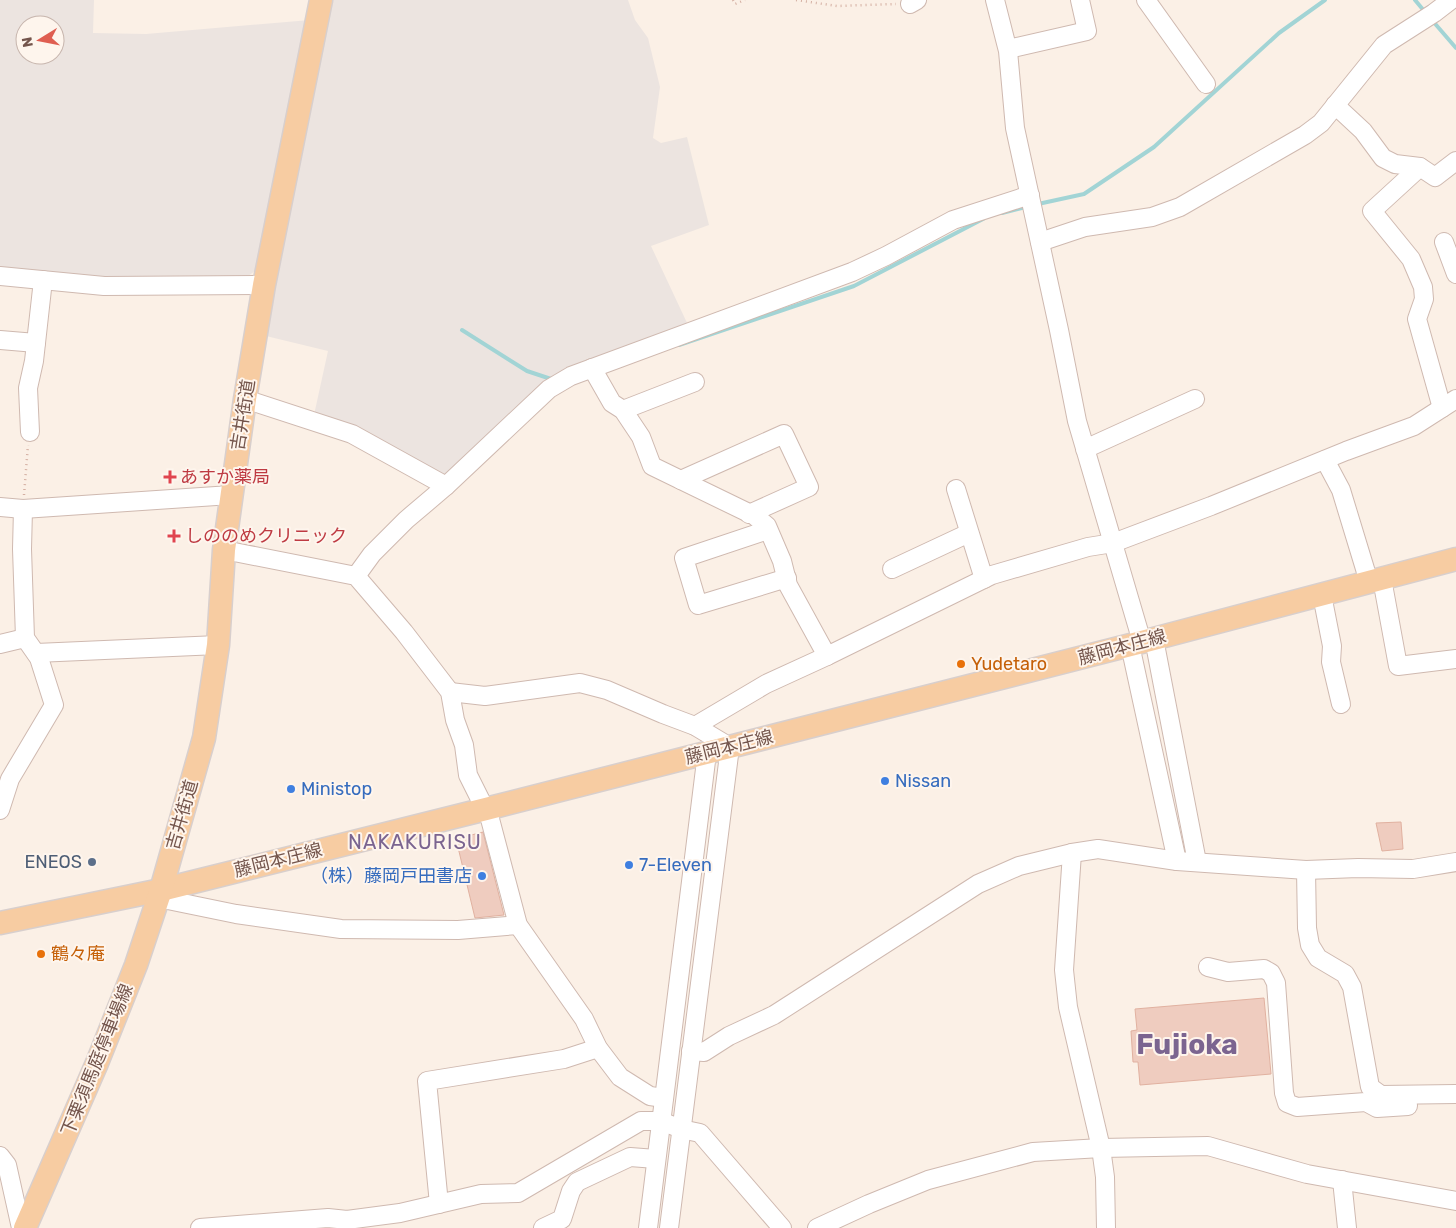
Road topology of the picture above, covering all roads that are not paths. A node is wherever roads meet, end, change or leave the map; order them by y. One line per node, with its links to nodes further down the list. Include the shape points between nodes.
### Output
1 (320, 0): 17 (main road, 吉井街道)
2 (995, 0): 6 (street)
3 (1080, 0): 6 (street, via 1087,31)
4 (1146, 0): 7 (street)
5 (1451, 0): 8 (street, via 1384,45)
6 (1008, 49): 11 (street, via 1015,128)
7 (1206, 84)
8 (1335, 105): 10 (street, via 1363,131 1383,158 1395,164); 12 (street, via 1321,123 1305,135 1180,207 1152,216 1084,227)
9 (1456, 161): 10 (street, via 1435,177)
10 (1420, 167): 24 (street, via 1372,212 1411,259 1423,287 1424,299 1417,319)
11 (1030, 195): 12 (street); 20 (street, via 954,220 852,272)
12 (1040, 242): 27 (street)
13 (1444, 242): 14 (street)
14 (1456, 274)
15 (0, 276): 16 (street)
16 (43, 280): 17 (street, via 104,286); 19 (street)
17 (264, 285): 22 (main road, 吉井街道)
18 (0, 340): 19 (street)
19 (36, 343): 26 (street, via 28,388)
20 (592, 368): 25 (street, via 612,403); 30 (street, via 549,389)
21 (695, 382): 25 (street)
22 (245, 399): 30 (street, via 352,434); 32 (main road, 吉井街道)
23 (1195, 399): 27 (street)
24 (1449, 403): 28 (street, via 1414,426)
25 (623, 410): 29 (street, via 641,437 652,466)
26 (30, 432)
27 (1085, 449): 38 (street)
28 (1325, 460): 38 (street); 45 (street, via 1341,490)
29 (681, 480): 35 (street); 35 (street, via 784,434 809,487)
30 (446, 486): 42 (street, via 378,548)
31 (956, 489): 37 (street)
32 (231, 495): 34 (street); 39 (main road, 吉井街道)
33 (0, 507): 34 (street)
34 (22, 509): 47 (street)
35 (749, 514): 36 (street)
36 (768, 530): 43 (street); 43 (street, via 684,558 698,605)
37 (969, 533): 41 (street); 44 (street)
38 (1113, 543): 44 (street); 48 (street)
39 (224, 550): 42 (street); 50 (main road, 吉井街道)
40 (1456, 559): 45 (main road, 藤岡本庄線)
41 (892, 569)
42 (356, 576): 54 (street)
43 (786, 578): 52 (street)
44 (984, 579): 52 (street)
45 (1376, 580): 46 (main road, 藤岡本庄線); 53 (street, via 1398,666)
46 (1322, 595): 48 (main road, 藤岡本庄線); 55 (street, via 1332,646 1331,662)
47 (25, 638): 49 (street); 51 (street)
48 (1142, 642): 57 (main road, 藤岡本庄線); 62 (street); 63 (street)
49 (0, 644)
50 (218, 645): 51 (street); 66 (main road, 吉井街道, via 204,738)
51 (36, 653): 60 (street, via 54,705 10,779)
52 (827, 656): 56 (street, via 766,684)
53 (1456, 659)
54 (450, 692): 56 (street, via 485,696 580,683 607,690); 59 (street, via 468,775)
55 (1341, 704)
56 (695, 726): 57 (street)
57 (730, 747): 58 (main road, 藤岡本庄線); 71 (street)
58 (707, 753): 59 (main road, 藤岡本庄線); 74 (street)
59 (486, 809): 66 (main road, 藤岡本庄線); 68 (street)
60 (0, 810)
61 (1072, 852): 62 (street, via 1098,849); 71 (street, via 1019,866 978,884 774,1014 704,1052); 77 (street, via 1064,970 1068,1007)
62 (1177, 861): 63 (street)
63 (1198, 862): 65 (street)
64 (1456, 862): 65 (street, via 1413,869)
65 (1306, 870): 73 (street, via 1310,945 1318,958 1345,974 1352,987 1370,1087 1381,1095)
66 (159, 894): 67 (main road, 藤岡本庄線); 68 (street, via 236,914 342,929 458,930); 84 (main road, 下栗須馬庭停車場線, via 136,965 97,1063)
67 (0, 923)
68 (518, 925): 70 (street, via 584,1019)
69 (1208, 967): 73 (street, via 1228,972 1264,969 1271,973 1276,983 1287,1102 1297,1107 1366,1102 1376,1108 1408,1106)
70 (598, 1048): 74 (street, via 620,1076 650,1096); 82 (street, via 564,1059 427,1081)
71 (691, 1051): 76 (street)
72 (1456, 1094): 73 (street)
73 (1407, 1095)
74 (664, 1098): 75 (street)
75 (661, 1121): 76 (street); 79 (street); 82 (street, via 641,1121 518,1194 481,1194)
76 (681, 1130): 88 (street); 89 (street, via 700,1133)
77 (1102, 1148): 80 (street, via 1208,1146 1307,1174); 90 (street, via 1032,1152 928,1180); 91 (street)
78 (0, 1156): 83 (street, via 7,1165)
79 (656, 1159): 86 (street, via 630,1157 577,1182 562,1219); 87 (street)
80 (1342, 1180): 81 (street); 92 (street)
81 (1456, 1201)
82 (439, 1204): 85 (street, via 347,1220 328,1218)
83 (21, 1228)
84 (26, 1228)
85 (200, 1228)
86 (542, 1228)
87 (648, 1228)
88 (668, 1228)
89 (782, 1228)
90 (819, 1228)
91 (1106, 1228)
92 (1347, 1228)

